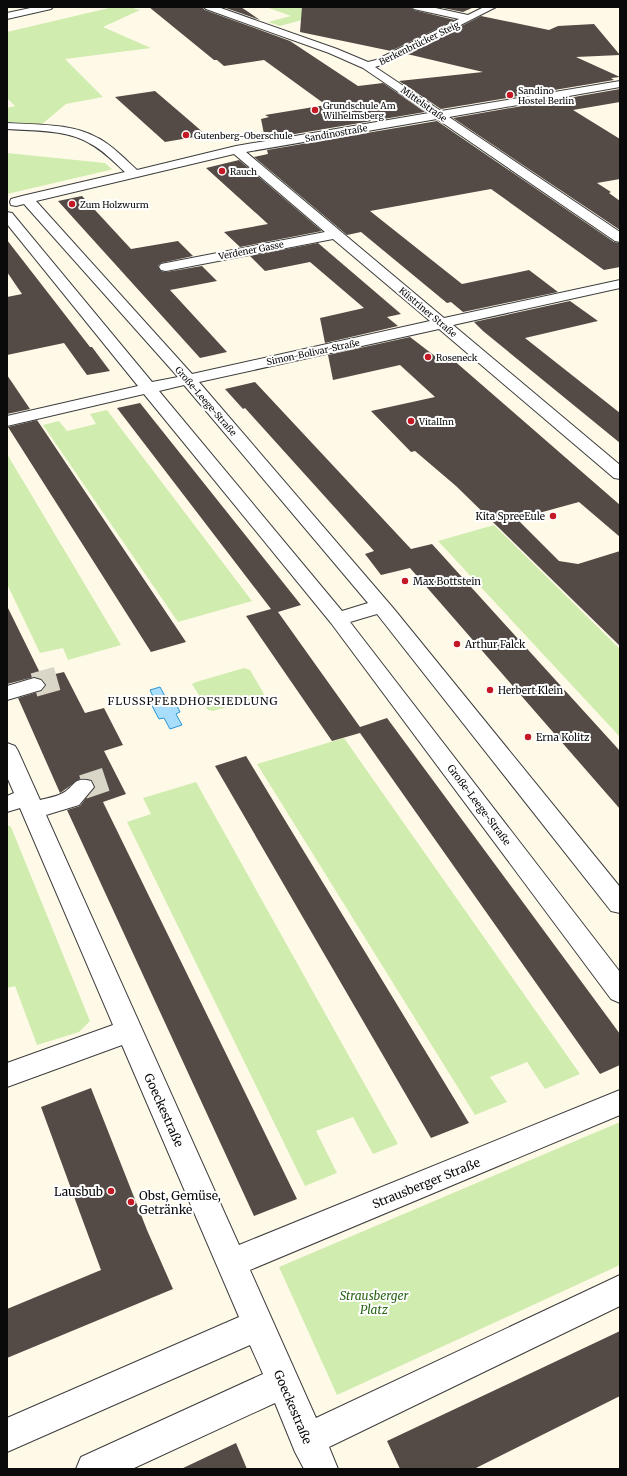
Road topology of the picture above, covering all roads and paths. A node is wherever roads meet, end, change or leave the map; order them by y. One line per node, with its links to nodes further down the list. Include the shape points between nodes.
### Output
1 (48, 7): 5 (street)
2 (209, 7): 7 (street, Mittelstraße, via 333,51)
3 (417, 7): 6 (street, Berkenbrücker Steig)
4 (491, 7): 6 (street, Berkenbrücker Steig)
5 (7, 16)
6 (470, 18): 7 (street, Berkenbrücker Steig)
7 (367, 66): 9 (street, Mittelstraße)
8 (620, 84): 9 (street, Sandinostraße)
9 (440, 116): 11 (street, Sandinostraße); 17 (street, Mittelstraße)
10 (7, 126): 12 (street, via 58,131 88,138 98,143)
11 (236, 150): 12 (street, Sandinostraße); 16 (street, Küstriner Straße)
12 (134, 174): 13 (street, Sandinostraße)
13 (27, 199): 14 (street, Sandinostraße); 21 (street, Große-Leege-Straße)
14 (7, 204)
15 (7, 216): 22 (street, Große-Leege-Straße)
16 (336, 234): 18 (street, Verdener Gasse); 20 (street, Küstriner Straße)
17 (620, 238)
18 (166, 267)
19 (620, 284): 20 (street, Simon-Bolivar-Straße)
20 (442, 323): 21 (street, Simon-Bolivar-Straße); 24 (street, Küstriner Straße)
21 (188, 379): 22 (street, Simon-Bolivar-Straße); 25 (street, Große-Leege-Straße)
22 (149, 388): 23 (street, Simon-Bolivar-Straße); 26 (street, Große-Leege-Straße)
23 (7, 421)
24 (620, 474)
25 (381, 606): 26 (street); 32 (street, Große-Leege-Straße)
26 (338, 619): 33 (street, Große-Leege-Straße)
27 (34, 685): 28 (street)
28 (7, 693)
29 (7, 751): 31 (street, Goeckestraße)
30 (82, 787): 31 (street, via 71,799)
31 (23, 804): 34 (street, Goeckestraße)
32 (620, 904)
33 (620, 992)
34 (129, 1031): 35 (street); 37 (street, Goeckestraße)
35 (7, 1075)
36 (620, 1102): 37 (street, Strausberger Straße)
37 (232, 1263): 39 (street, Goeckestraße)
38 (620, 1290): 42 (street)
39 (258, 1325): 40 (street, Goeckestraße); 41 (street)
40 (282, 1382): 42 (street, Goeckestraße); 43 (street)
41 (7, 1435)
42 (307, 1440): 44 (street, Goeckestraße)
43 (93, 1469)
44 (320, 1469)

